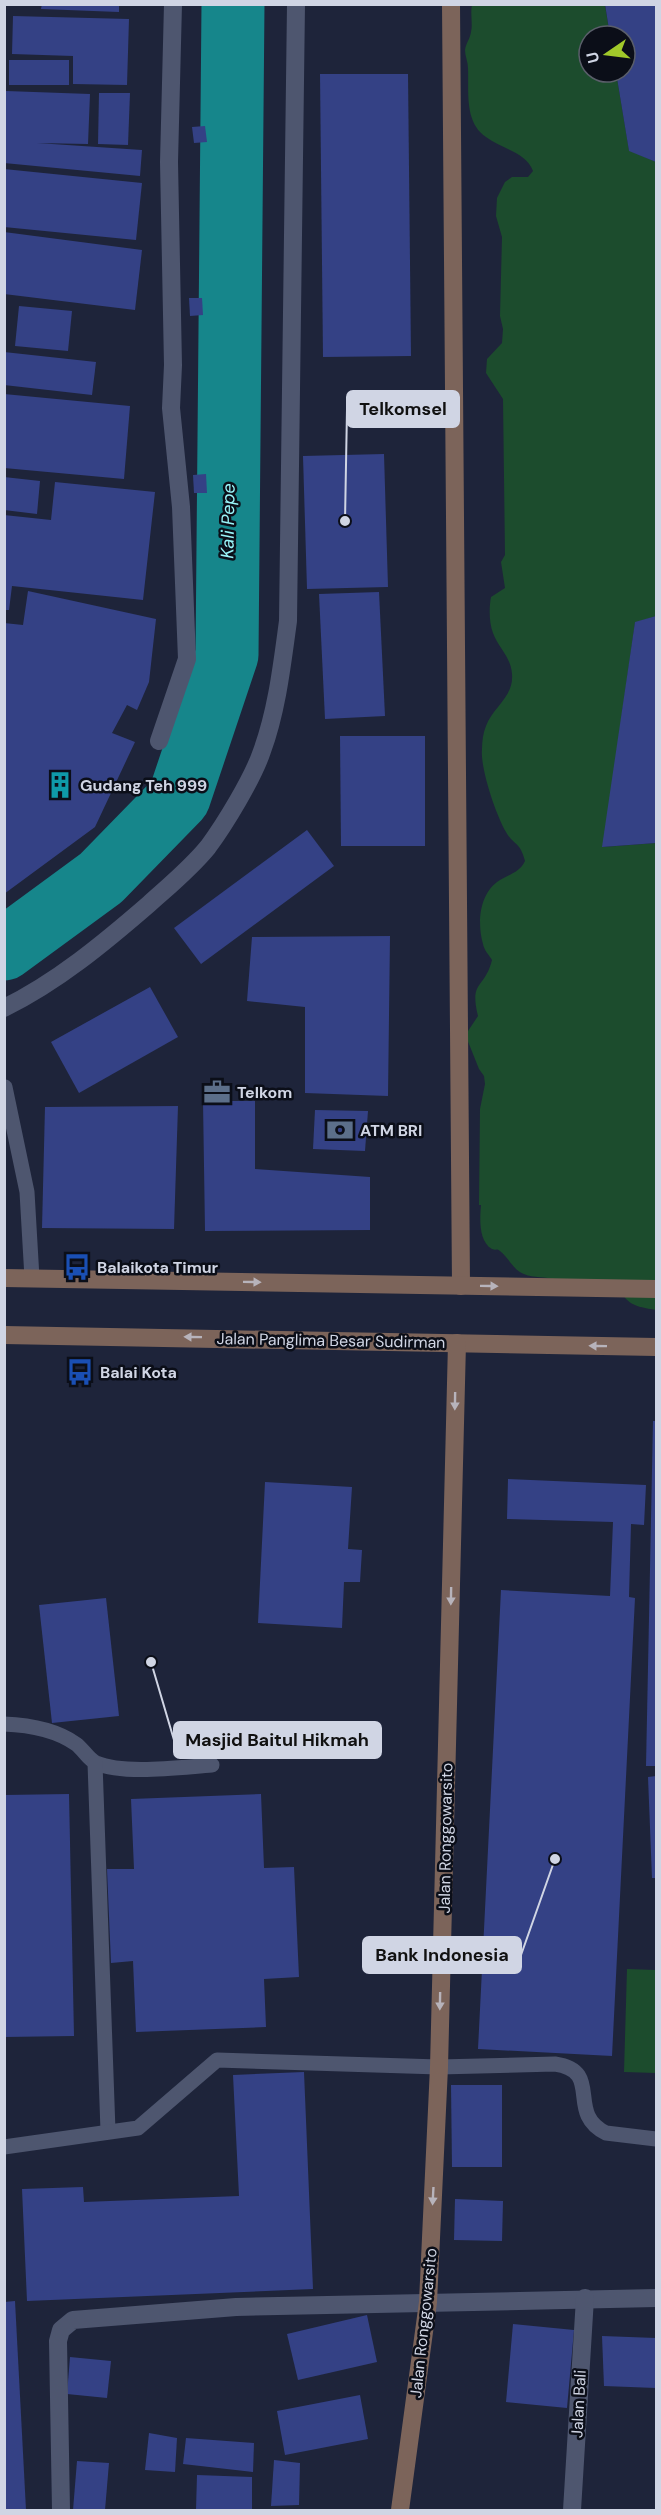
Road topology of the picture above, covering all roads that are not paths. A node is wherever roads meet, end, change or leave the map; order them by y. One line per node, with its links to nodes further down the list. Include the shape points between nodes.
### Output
1 (173, 4): 4 (street, via 169,162 171,408 181,507 187,659)
2 (296, 4): 5 (street, via 288,621 281,675 262,753 208,847 183,874 108,940 28,996)
3 (451, 4): 9 (main road)
4 (159, 741)
5 (4, 1008)
6 (5, 1087): 8 (lane, via 27,1192)
7 (4, 1278): 8 (main road)
8 (32, 1278): 9 (main road, one-way to 9)
9 (461, 1286): 10 (main road, one-way to 10)
10 (657, 1289)
11 (4, 1335): 12 (main road, Jalan Panglima Besar Sudirman, one-way to 11)
12 (457, 1343): 13 (main road, Jalan Panglima Besar Sudirman, one-way to 12); 17 (main road, Jalan Ronggowarsito, one-way to 17)
13 (657, 1347)
14 (4, 1724): 15 (lane, via 45,1729 75,1743)
15 (95, 1762): 16 (lane, via 131,1769); 18 (lane)
16 (212, 1765)
17 (439, 2067): 18 (lane, via 217,2060 138,2128); 19 (lane, via 569,2066 581,2078 587,2115 598,2129); 23 (main road, Jalan Ronggowarsito, one-way to 23)
18 (108, 2131): 20 (lane)
19 (657, 2139)
20 (4, 2147)
21 (585, 2298): 22 (street); 23 (street); 26 (street, Jalan Bali)
22 (657, 2298)
23 (429, 2302): 24 (street, via 236,2307 73,2320 61,2330 58,2341); 25 (main road, Jalan Ronggowarsito)
24 (61, 2511)
25 (400, 2511)
26 (572, 2511)

